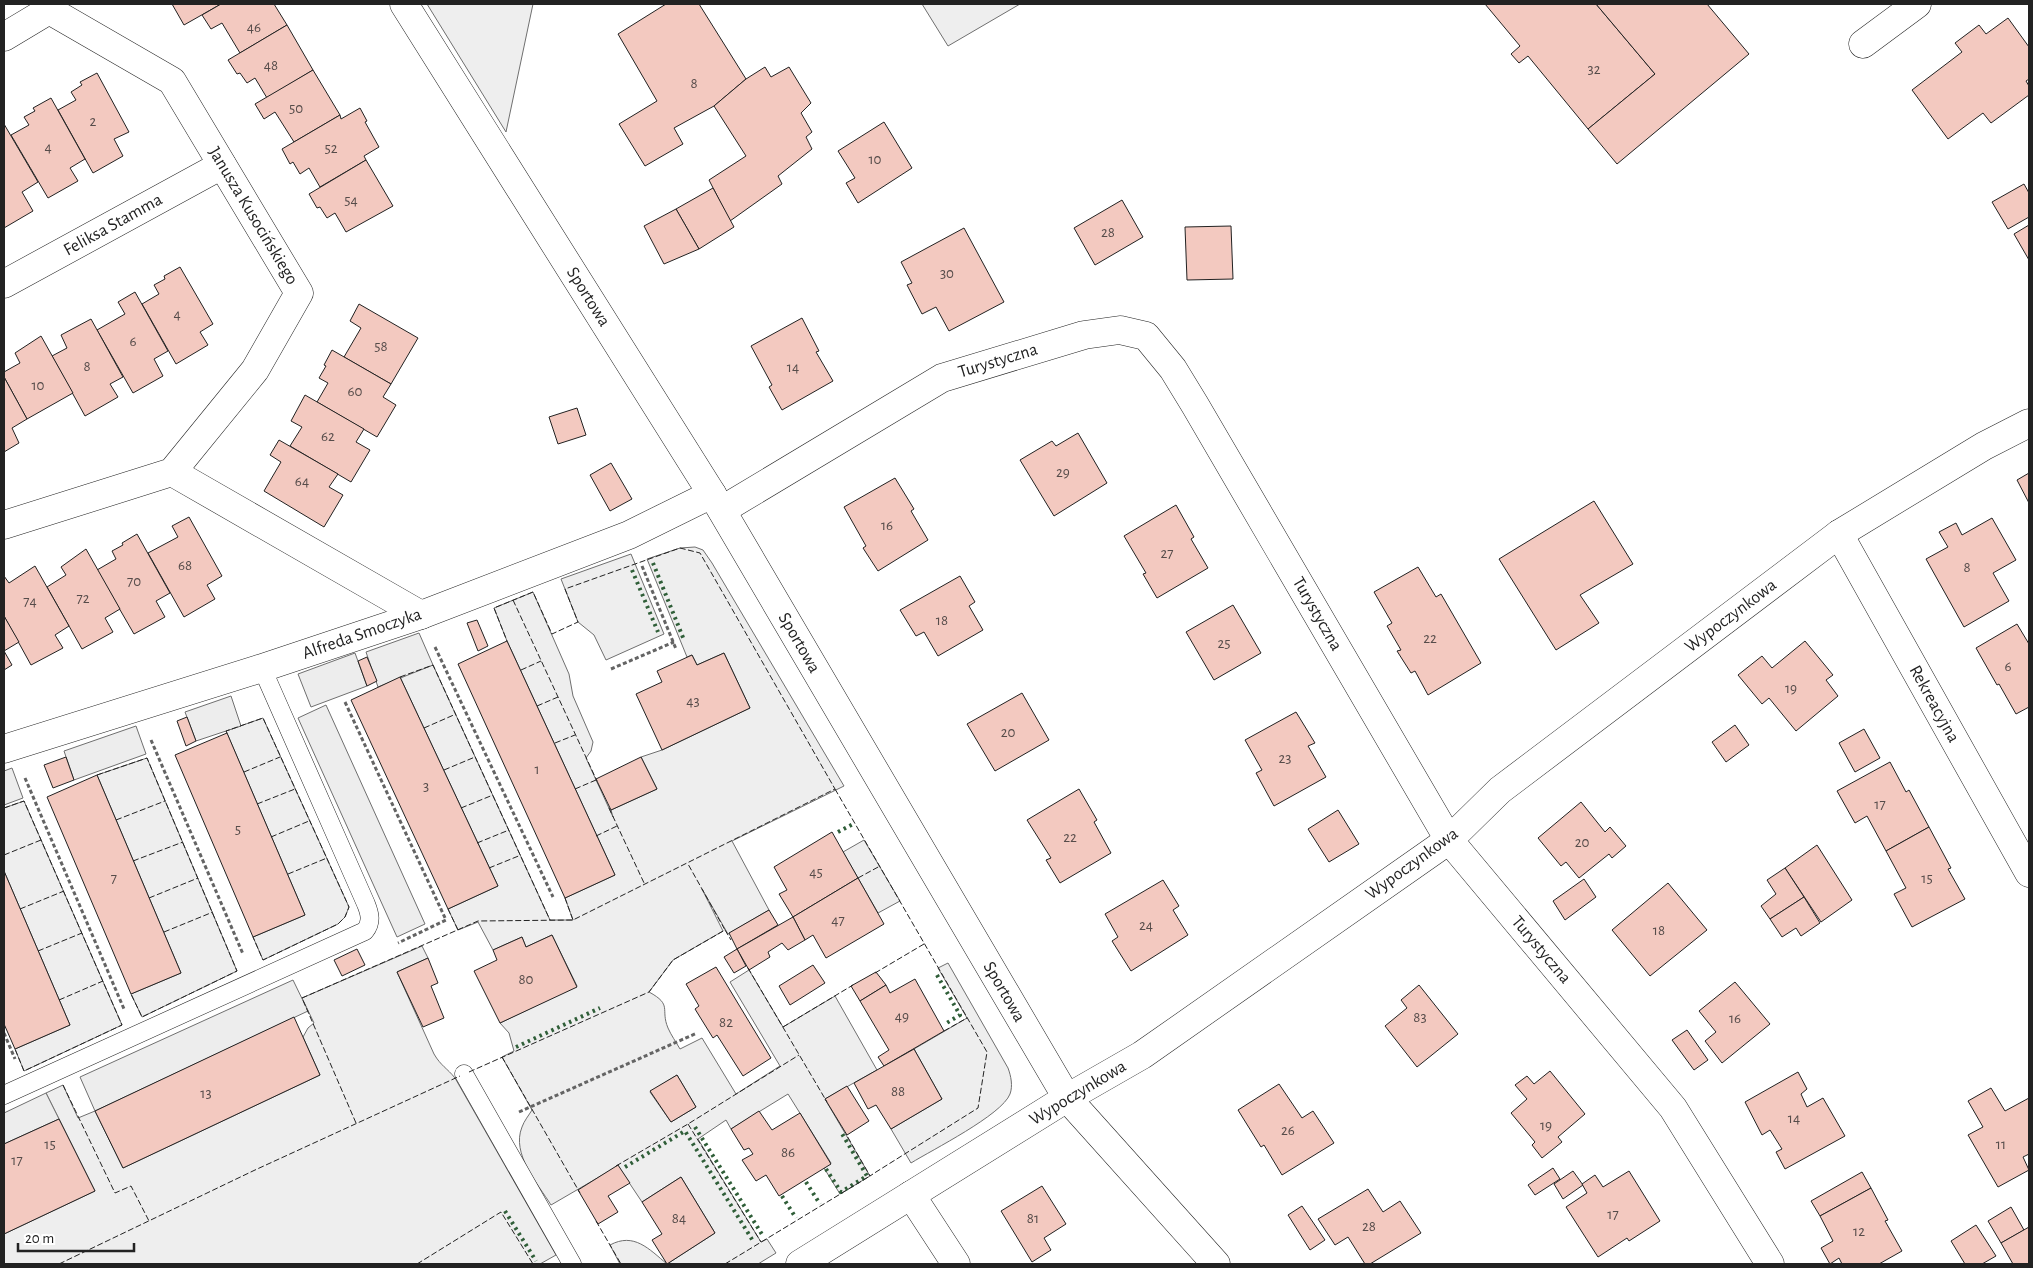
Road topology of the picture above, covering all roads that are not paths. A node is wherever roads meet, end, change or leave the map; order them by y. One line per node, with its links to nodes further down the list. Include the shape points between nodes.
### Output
1 (404, 4): 10 (street, Sportowa)
2 (1917, 4): 5 (street)
3 (46, 7): 4 (street); 6 (street, Janusza Kusocińskiego, via 172,81)
4 (4, 37)
5 (1863, 44)
6 (222, 165): 7 (street, Feliksa Stamma); 9 (street, Janusza Kusocińskiego, via 299,293 255,370)
7 (4, 284)
8 (2029, 423): 12 (street, Wypoczynkowa, via 1984,446)
9 (172, 472): 11 (street); 13 (street)
10 (717, 502): 13 (street, Alfreda Smoczyka); 16 (street, Turystyczna, via 942,378 1084,335 1120,330 1146,336 1173,369); 20 (street, Sportowa)
11 (4, 525)
12 (1838, 534): 16 (street, Wypoczynkowa, via 1500,790); 17 (street, Rekreacyjna)
13 (420, 615): 14 (street, Alfreda Smoczyka)
14 (262, 668): 15 (street, Alfreda Smoczyka); 19 (lane, via 366,904 369,925 365,931)
15 (8, 748)
16 (1449, 840): 20 (street, Wypoczynkowa, via 1142,1055); 26 (street, Turystyczna, via 1673,1108)
17 (2029, 873)
18 (464, 1074): 22 (lane)
19 (4, 1095)
20 (1067, 1098): 21 (street, Wypoczynkowa); 25 (street, Sportowa)
21 (911, 1195): 23 (street, Wypoczynkowa); 24 (street)
22 (572, 1264)
23 (800, 1264)
24 (956, 1264)
25 (1216, 1264)
26 (1770, 1264)

